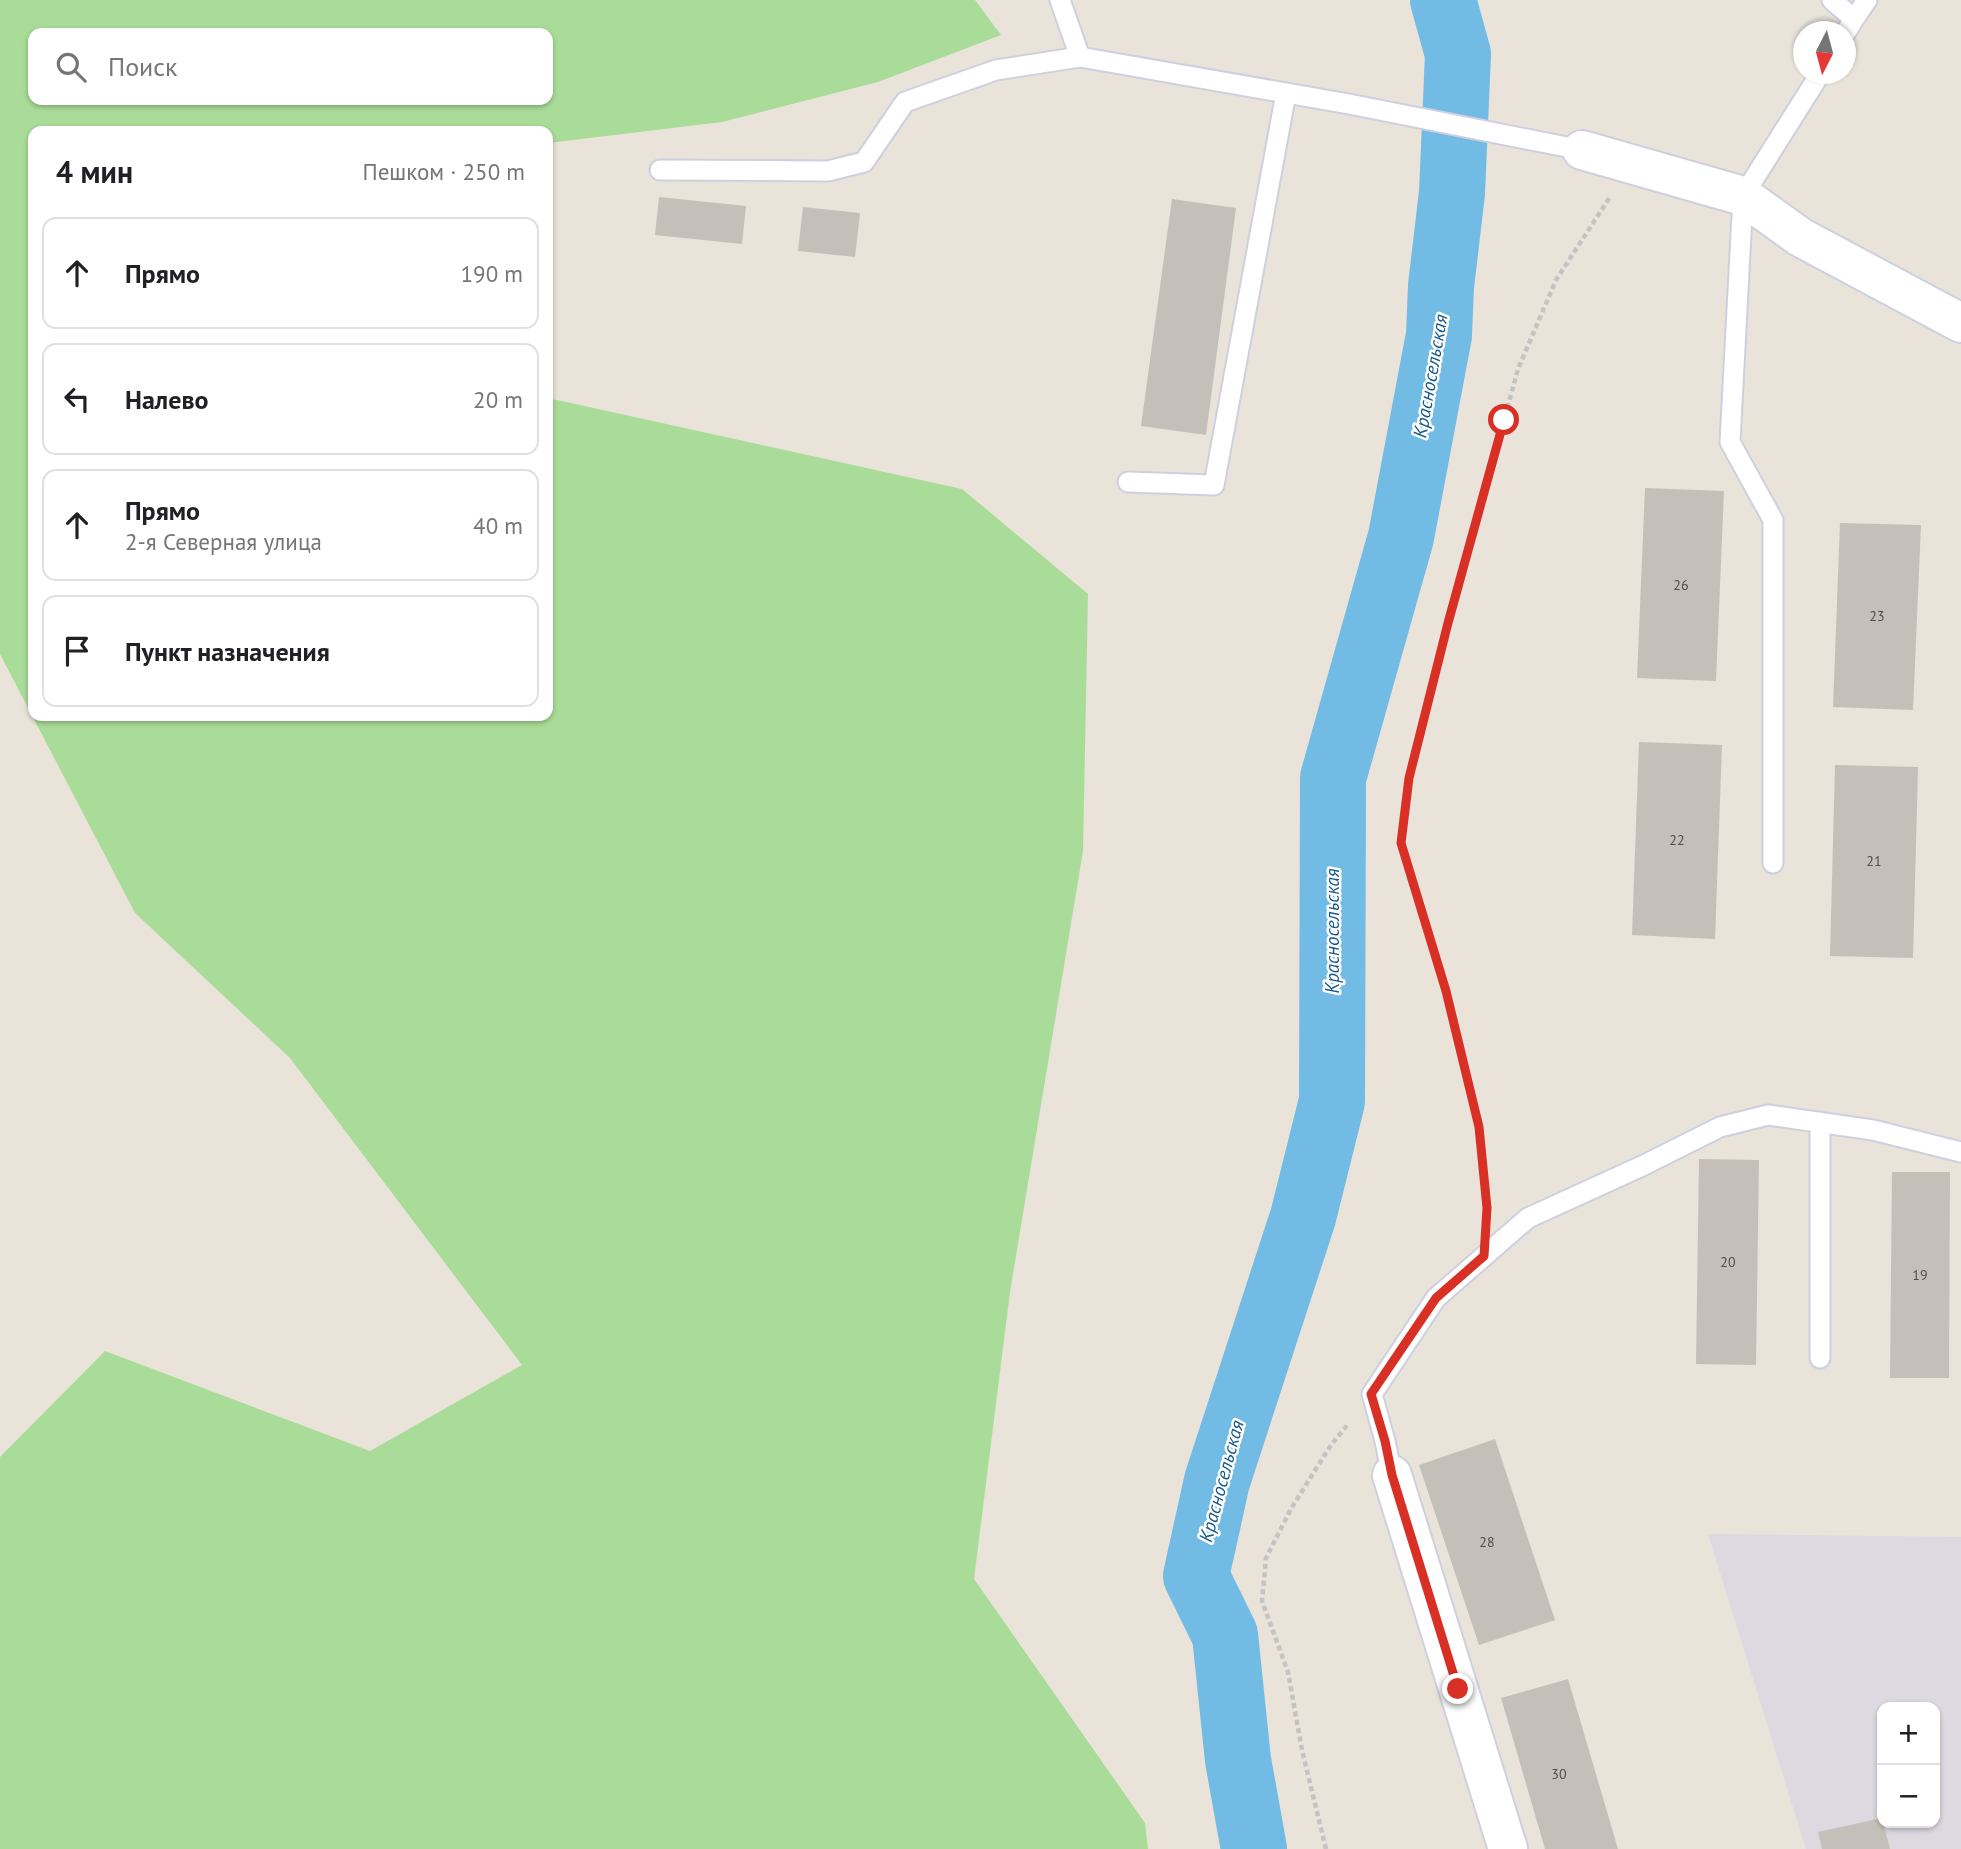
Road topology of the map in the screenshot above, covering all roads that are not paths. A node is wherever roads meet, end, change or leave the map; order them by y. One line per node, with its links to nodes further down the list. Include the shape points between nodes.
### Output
1 (1060, 0): 6 (lane)
2 (1832, 0): 4 (lane)
3 (1867, 0): 5 (lane)
4 (1847, 21)
5 (1853, 21)
6 (1080, 57): 8 (lane); 10 (lane, via 996,70 905,102 864,162 828,171)
7 (1814, 84): 11 (lane)
8 (1286, 93): 9 (lane); 13 (lane, via 1214,485)
9 (1582, 150): 11 (street)
10 (660, 170)
11 (1743, 196): 12 (street, via 1800,237); 14 (lane, via 1730,442 1773,520)
12 (1961, 323)
13 (1128, 482)
14 (1773, 863)
15 (1820, 1122): 16 (lane); 17 (lane); 18 (lane, via 1768,1115 1720,1127 1528,1218 1436,1298 1371,1394)
16 (1961, 1152)
17 (1820, 1359)
18 (1392, 1475): 19 (street)
19 (1508, 1849)

